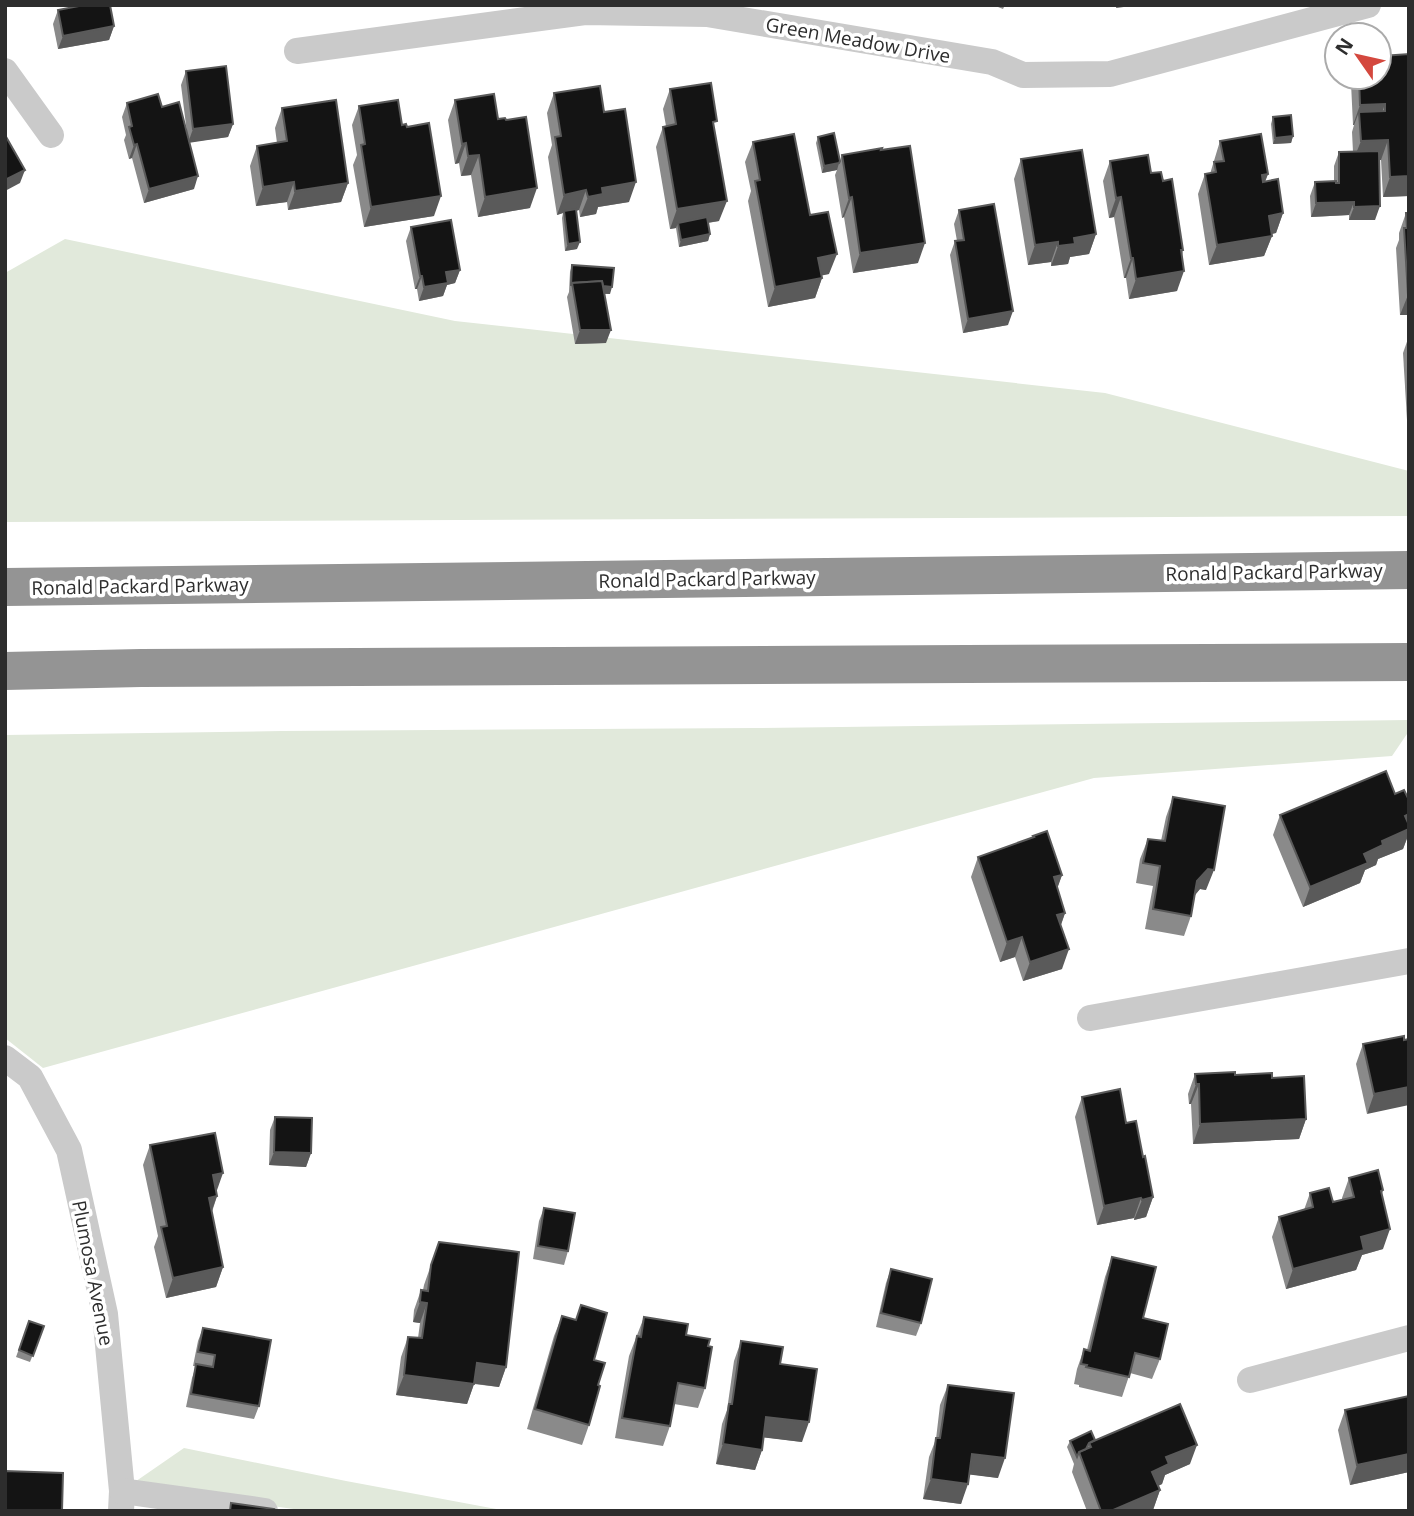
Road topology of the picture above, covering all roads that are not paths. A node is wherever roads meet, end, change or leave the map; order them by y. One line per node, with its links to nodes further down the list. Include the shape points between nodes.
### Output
1 (1367, 5): 2 (street, Green Meadow Drive, via 1110,74 1023,75 992,62 707,14 585,12)
2 (297, 51)
3 (5, 71): 4 (street)
4 (51, 135)
5 (1409, 570): 6 (highway, Ronald Packard Parkway)
6 (5, 587)
7 (1409, 662): 8 (highway)
8 (5, 671)
9 (1409, 961): 10 (street)
10 (1090, 1018)
11 (5, 1058): 14 (street, Plumosa Avenue, via 30,1077 69,1150 104,1314)
12 (1409, 1338): 13 (street)
13 (1250, 1380)
14 (121, 1501): 15 (street)
15 (265, 1511)

